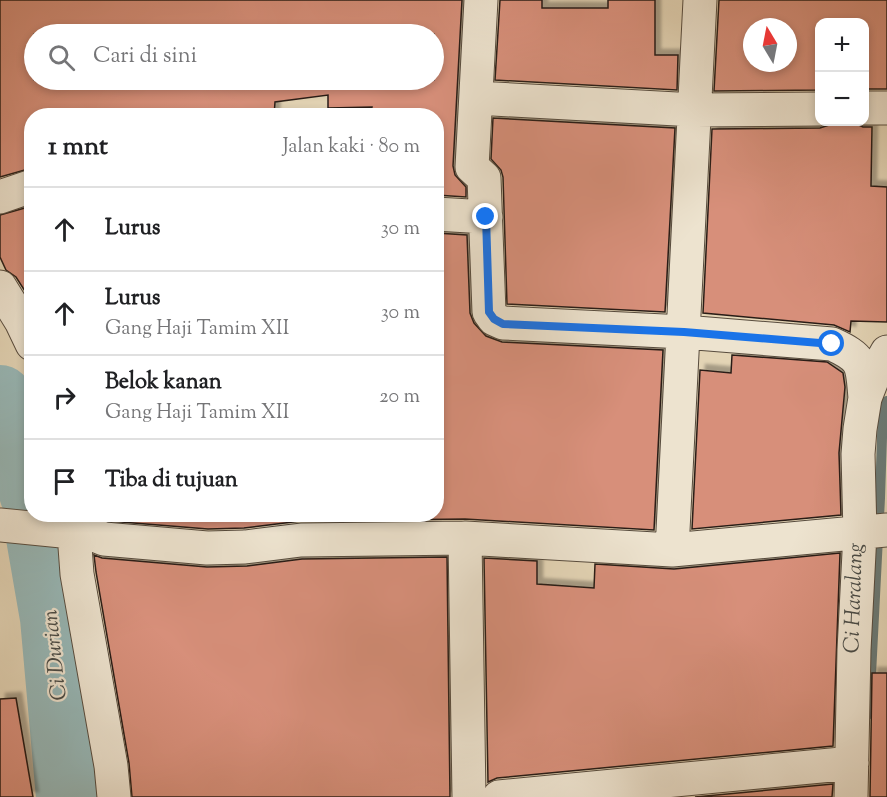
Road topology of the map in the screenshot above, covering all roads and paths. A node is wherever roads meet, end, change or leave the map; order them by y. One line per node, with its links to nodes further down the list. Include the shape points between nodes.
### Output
1 (481, 0): 3 (street)
2 (700, 0): 7 (street)
3 (476, 98): 7 (street); 11 (street, via 472,167 484,178)
4 (869, 108): 5 (street)
5 (887, 108)
6 (815, 109): 7 (street)
7 (695, 110): 14 (street)
8 (24, 189): 9 (street)
9 (0, 198)
10 (444, 214): 11 (street)
11 (486, 217): 14 (street, via 489,312 494,319 503,324)
12 (0, 287): 13 (street)
13 (24, 327)
14 (684, 332): 16 (street, via 832,344 852,353 862,366); 21 (street)
15 (887, 352): 16 (street)
16 (865, 398): 19 (street, via 858,454)
17 (10, 526): 18 (street)
18 (80, 528): 20 (street, via 104,538 207,549 301,540); 24 (street, via 77,574)
19 (873, 532): 21 (street); 22 (street, via 854,651)
20 (465, 538): 21 (street); 25 (street)
21 (672, 550)
22 (852, 763): 23 (street); 27 (street)
23 (673, 789): 26 (street)
24 (114, 797)
25 (469, 797)
26 (499, 797)
27 (851, 797)

